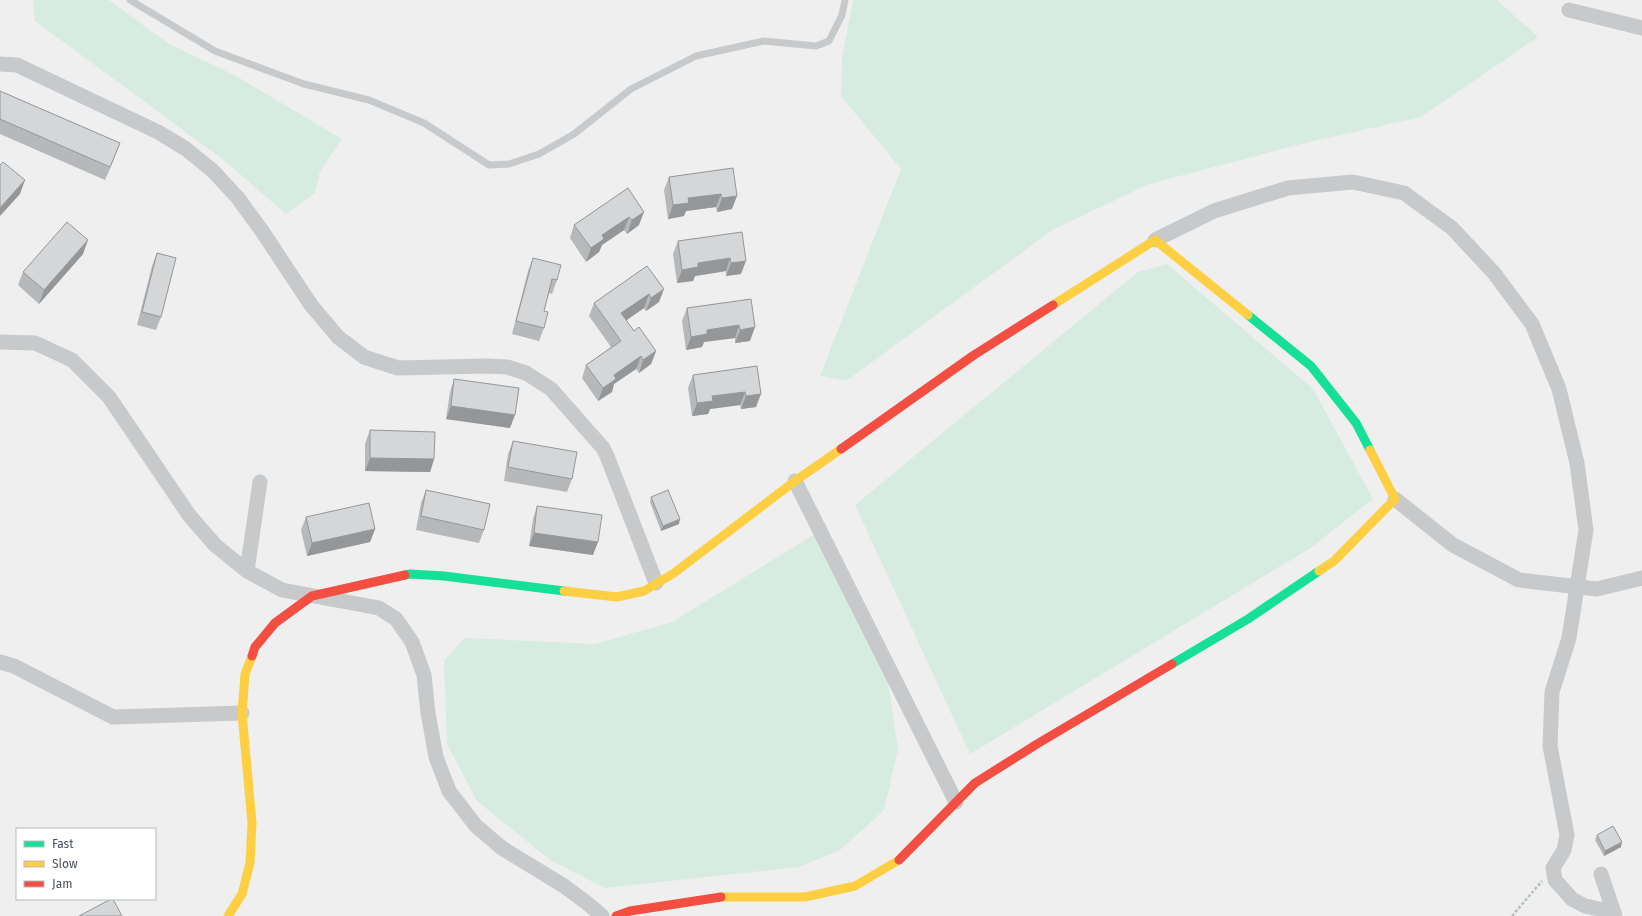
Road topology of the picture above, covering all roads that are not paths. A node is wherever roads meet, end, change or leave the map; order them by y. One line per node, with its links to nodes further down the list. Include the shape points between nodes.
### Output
1 (130, 0): 2 (lane, via 215,51 304,84 369,100 424,123 489,165 509,164 539,154 574,134 631,89 696,56 764,41 816,46 829,41 842,16)
2 (845, 0)
3 (1569, 10): 4 (street)
4 (1642, 28)
5 (0, 64): 13 (street, via 17,65 158,132 186,149 213,171 238,198 311,305 338,337 364,357 398,368 468,365 507,367 526,373 551,389 603,448)
6 (1155, 240): 8 (street, via 974,356); 10 (street, via 1311,366 1356,423); 14 (street, via 1214,210 1288,188 1353,182 1404,193 1452,228 1494,273 1532,324 1560,389 1577,463 1586,530)
7 (0, 342): 11 (street, via 35,343 72,360 109,397 189,515 215,545)
8 (795, 481): 13 (street, via 674,573); 18 (street)
9 (260, 482): 11 (street)
10 (1395, 499): 14 (street, via 1453,546 1519,580); 18 (street, via 1334,561 1248,620 975,783)
11 (247, 571): 15 (street, via 282,590)
12 (1642, 578): 14 (street, via 1597,589)
13 (656, 583): 15 (street, via 644,591 617,597 410,574)
14 (1577, 587): 20 (street, via 1569,638 1552,692 1550,746 1567,835 1564,850 1553,868 1555,880 1572,898 1585,906)
15 (312, 596): 17 (street, via 275,623 255,647 245,674); 22 (street, via 379,608 396,619 412,642 424,675 436,757 449,791 476,826 502,848 570,890)
16 (0, 662): 17 (street, via 14,666 113,717)
17 (242, 713): 21 (street, via 252,823 250,863 242,894)
18 (956, 802): 23 (street, via 896,863 855,886 805,897 715,897 630,910)
19 (1601, 874): 20 (street)
20 (1615, 914)
21 (228, 916)
22 (602, 916)
23 (616, 916)

